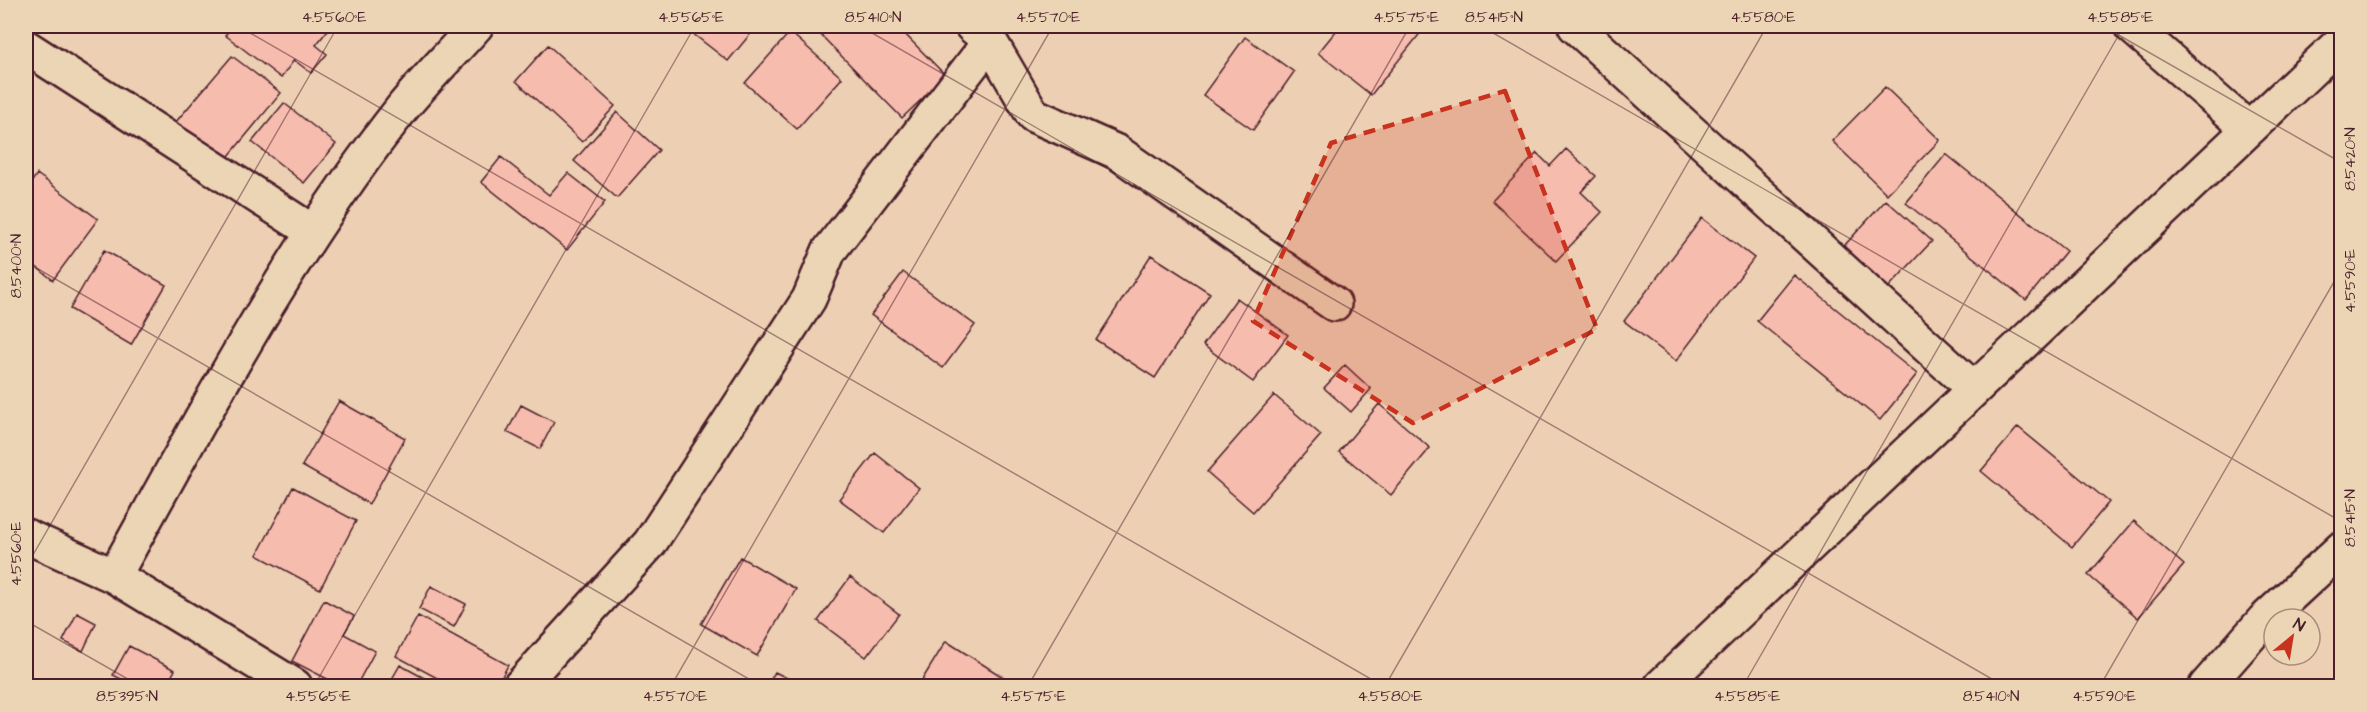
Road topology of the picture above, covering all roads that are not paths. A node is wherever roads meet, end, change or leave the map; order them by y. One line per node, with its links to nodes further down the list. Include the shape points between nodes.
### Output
1 (476, 26): 8 (street, via 404,107)
2 (1575, 26): 10 (street)
3 (2131, 26): 7 (street)
4 (981, 33): 9 (street, via 1033,115 1117,152); 16 (street, via 829,250 809,299 650,543)
5 (2342, 41): 7 (street)
6 (26, 47): 8 (street)
7 (2249, 129): 10 (street)
8 (313, 232): 13 (street, via 243,344)
9 (1334, 303)
10 (1974, 389): 17 (street)
11 (26, 536): 13 (street)
12 (2342, 549): 18 (street, via 2264,620)
13 (114, 576): 14 (street)
14 (250, 675): 15 (street)
15 (295, 687)
16 (520, 687)
17 (1661, 687)
18 (2206, 687)

